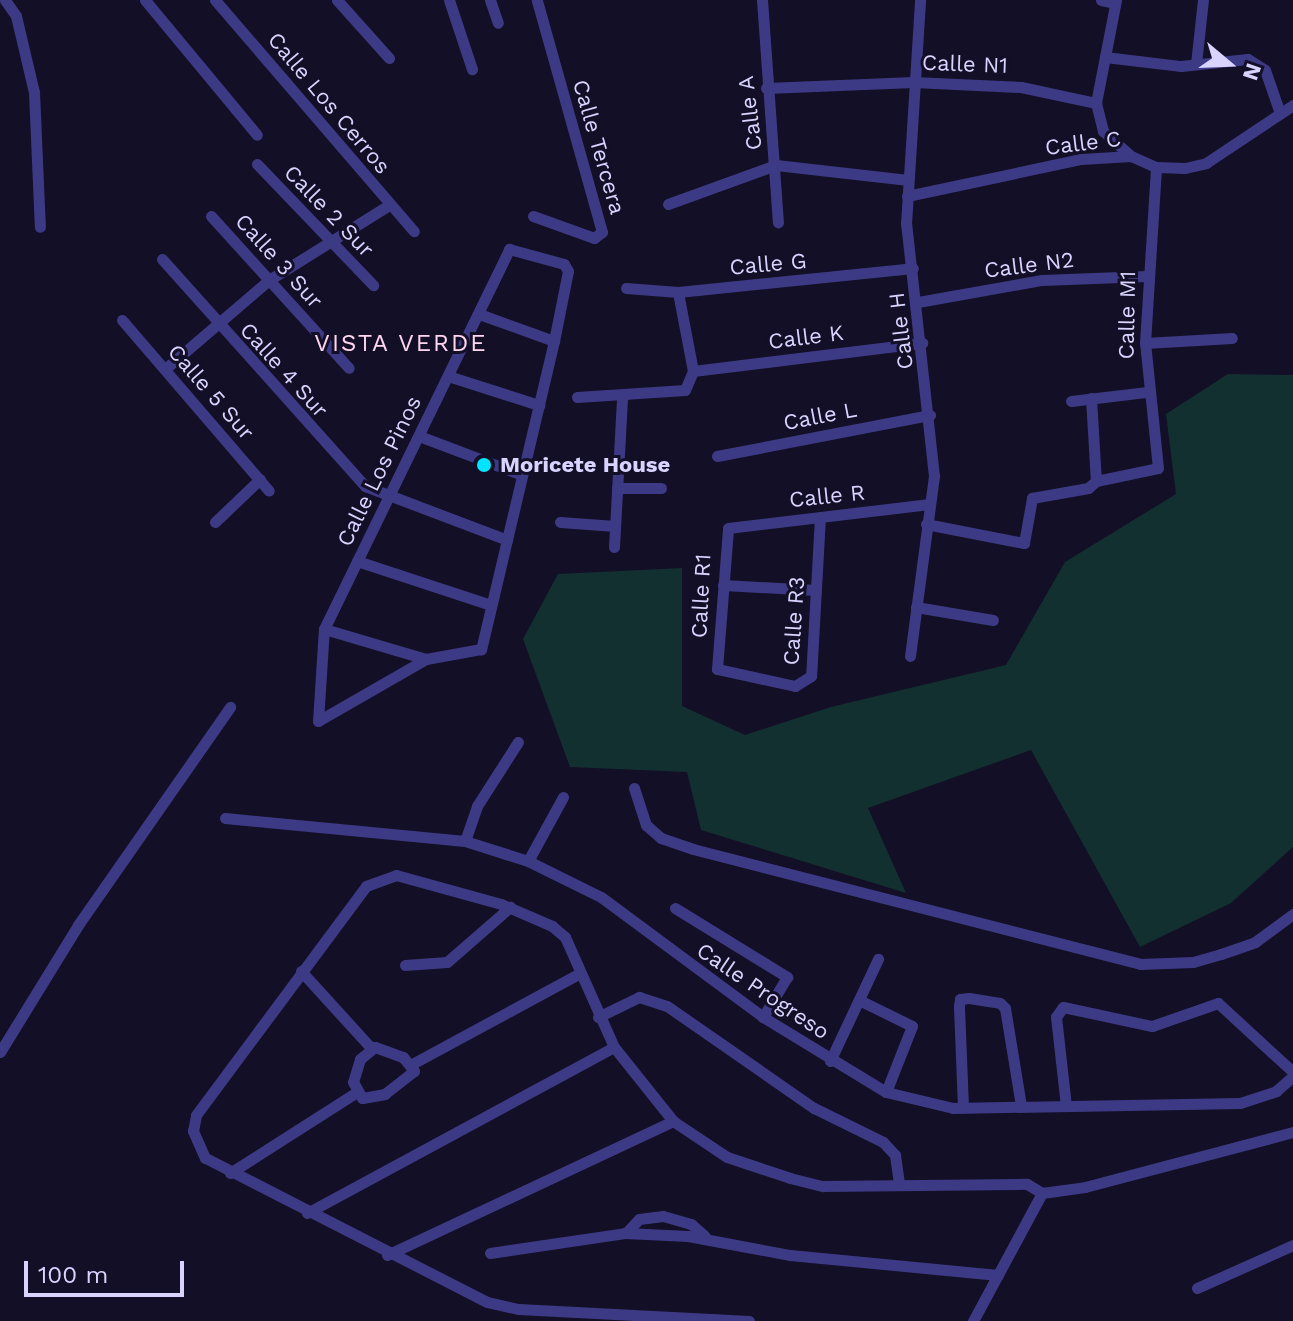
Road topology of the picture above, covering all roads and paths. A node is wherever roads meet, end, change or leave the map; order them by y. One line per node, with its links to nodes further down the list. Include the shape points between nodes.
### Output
1 (5, 0): 35 (street, via 20,29 34,92)
2 (145, 0): 23 (street)
3 (215, 0): 31 (street, Calle Los Cerros)
4 (337, 0): 15 (street)
5 (449, 0): 17 (street)
6 (490, 0): 13 (street)
7 (537, 0): 33 (street, Calle Tercera, via 602,232 594,238)
8 (762, 0): 19 (street, Calle A)
9 (920, 0): 18 (street, Calle H)
10 (1101, 0): 12 (street)
11 (1203, 0): 16 (street)
12 (1116, 1): 14 (street)
13 (498, 23)
14 (1105, 57): 16 (street); 20 (street)
15 (389, 58)
16 (1196, 64): 22 (street, via 1258,62)
17 (472, 69)
18 (914, 82): 19 (street, Calle N1); 20 (street, Calle N1, via 1021,87); 28 (street, Calle H)
19 (766, 88): 26 (street, Calle A)
20 (1096, 103): 24 (street, via 1103,131)
21 (1293, 105): 22 (street, Calle C)
22 (1280, 113): 27 (street, Calle C, via 1206,163)
23 (257, 135)
24 (1131, 156): 27 (street, Calle C); 29 (street, Calle C, via 1081,159)
25 (257, 164): 37 (street, Calle 2 Sur)
26 (776, 165): 28 (street); 30 (street); 34 (street, Calle A)
27 (1156, 167): 40 (street, Calle M1)
28 (908, 180): 29 (street, Calle H)
29 (907, 196): 39 (street, Calle H)
30 (668, 204)
31 (389, 205): 36 (street, Calle Los Cerros); 37 (street)
32 (211, 216): 41 (street, Calle 3 Sur)
33 (533, 216)
34 (778, 222)
35 (40, 227)
36 (414, 231)
37 (331, 241): 41 (street); 42 (street, Calle 2 Sur)
38 (162, 259): 48 (street, Calle 4 Sur)
39 (913, 268): 44 (street, Calle G); 45 (street, Calle H)
40 (1146, 276): 45 (street, Calle N2, via 1042,280); 52 (street, Calle M1)
41 (269, 280): 48 (street); 53 (street, Calle 3 Sur)
42 (373, 285)
43 (626, 288): 44 (street, Calle G)
44 (678, 292): 55 (street)
45 (918, 302): 51 (street, Calle H)
46 (479, 314): 50 (street); 50 (street, Calle Los Pinos, via 510,248 568,268); 56 (street, Calle Los Pinos)
47 (122, 320): 54 (street, Calle 5 Sur)
48 (217, 325): 54 (street); 72 (street, Calle 4 Sur, via 365,486)
49 (1232, 338): 52 (street)
50 (554, 341): 62 (street)
51 (922, 343): 55 (street, Calle K); 63 (street, Calle H)
52 (1145, 343): 57 (street, Calle M1)
53 (349, 368)
54 (165, 369): 67 (street, Calle 5 Sur)
55 (693, 371): 59 (street, via 685,390)
56 (448, 376): 62 (street); 64 (street, Calle Los Pinos)
57 (1147, 392): 60 (street); 68 (street, Calle M1, via 1155,471)
58 (577, 397): 59 (street)
59 (622, 397): 69 (street)
60 (1091, 398): 61 (street); 68 (street)
61 (1071, 401)
62 (539, 405): 66 (street)
63 (930, 415): 65 (street, Calle L); 73 (street, Calle H)
64 (419, 436): 66 (street); 72 (street, Calle Los Pinos)
65 (717, 456)
66 (522, 475): 80 (street)
67 (260, 479): 71 (street, Calle 5 Sur); 75 (street)
68 (1096, 481): 77 (street, via 1088,488 1032,498 1024,543)
69 (617, 488): 70 (street); 78 (street)
70 (661, 488)
71 (269, 491)
72 (386, 498): 80 (street, Calle 4 Sur); 82 (street, Calle Los Pinos)
73 (930, 504): 74 (street, Calle R); 77 (street, Calle H)
74 (820, 517): 79 (street, Calle R); 84 (street, Calle R3)
75 (215, 522)
76 (560, 522): 78 (street)
77 (926, 524): 86 (street, Calle H)
78 (615, 526): 81 (street)
79 (728, 528): 83 (street, Calle R1)
80 (507, 540): 85 (street)
81 (614, 547)
82 (357, 561): 85 (street); 88 (street, Calle Los Pinos)
83 (723, 585): 84 (street); 91 (street, Calle R1)
84 (816, 590): 91 (street, Calle R3, via 811,676 804,685)
85 (491, 605): 90 (street, via 481,649)
86 (916, 607): 87 (street); 89 (street, Calle H)
87 (993, 620)
88 (324, 629): 90 (street); 90 (street, Calle Los Pinos, via 318,721)
89 (910, 656)
90 (426, 659)
91 (717, 669)
92 (230, 707): 111 (street, via 78,925)
93 (518, 742): 97 (street, via 477,806)
94 (634, 788): 101 (street, via 646,825 661,838 1140,964 1221,954 1255,942)
95 (563, 797): 98 (street)
96 (225, 818): 97 (street, Calle Progreso)
97 (465, 841): 98 (street, Calle Progreso)
98 (528, 861): 108 (street, Calle Progreso, via 601,897)
99 (510, 907): 103 (street, via 447,962); 104 (street, via 414,877 382,877 366,886); 105 (street, via 565,937)
100 (675, 908): 108 (street, via 787,977)
101 (1293, 914)
102 (878, 959): 106 (street)
103 (405, 965)
104 (301, 971): 110 (street); 122 (street, via 196,1115 197,1144 205,1158)
105 (580, 973): 107 (street); 113 (street)
106 (859, 1000): 112 (street); 115 (street, via 912,1026)
107 (598, 1017): 109 (street); 123 (street, via 639,997 667,1006 814,1108 883,1142 895,1155)
108 (763, 1017): 112 (street, Calle Progreso)
109 (614, 1047): 120 (street); 125 (street)
110 (372, 1049): 113 (street); 116 (street, via 360,1059)
111 (0, 1052)
112 (830, 1061): 115 (street, Calle Progreso)
113 (412, 1064): 116 (street, via 414,1071 385,1094 362,1098)
114 (1293, 1074): 118 (street, Calle Progreso, via 1276,1091 1240,1103); 118 (street, via 1218,1003 1152,1026 1063,1007 1056,1017)
115 (886, 1092): 119 (street, Calle Progreso)
116 (355, 1093): 122 (street)
117 (1021, 1106): 118 (street, Calle Progreso); 119 (street, Calle Progreso); 119 (street, via 1005,1008 969,998 960,999 959,1006)
118 (1066, 1106)
119 (963, 1107)
120 (673, 1121): 123 (street, via 727,1157 790,1178 823,1186); 130 (street)
121 (1293, 1132): 124 (street, via 1085,1187)
122 (230, 1173): 125 (street)
123 (899, 1185): 124 (street, via 1027,1184)
124 (1042, 1193): 131 (street)
125 (307, 1213): 130 (street)
126 (626, 1233): 127 (street); 127 (street, via 639,1219 663,1216 691,1224); 129 (street)
127 (706, 1237): 131 (street, via 790,1255)
128 (1293, 1245): 132 (street)
129 (490, 1253)
130 (387, 1255): 133 (street, via 457,1290 518,1309)
131 (998, 1275): 134 (street)
132 (1197, 1288)
133 (749, 1321)
134 (973, 1321)

